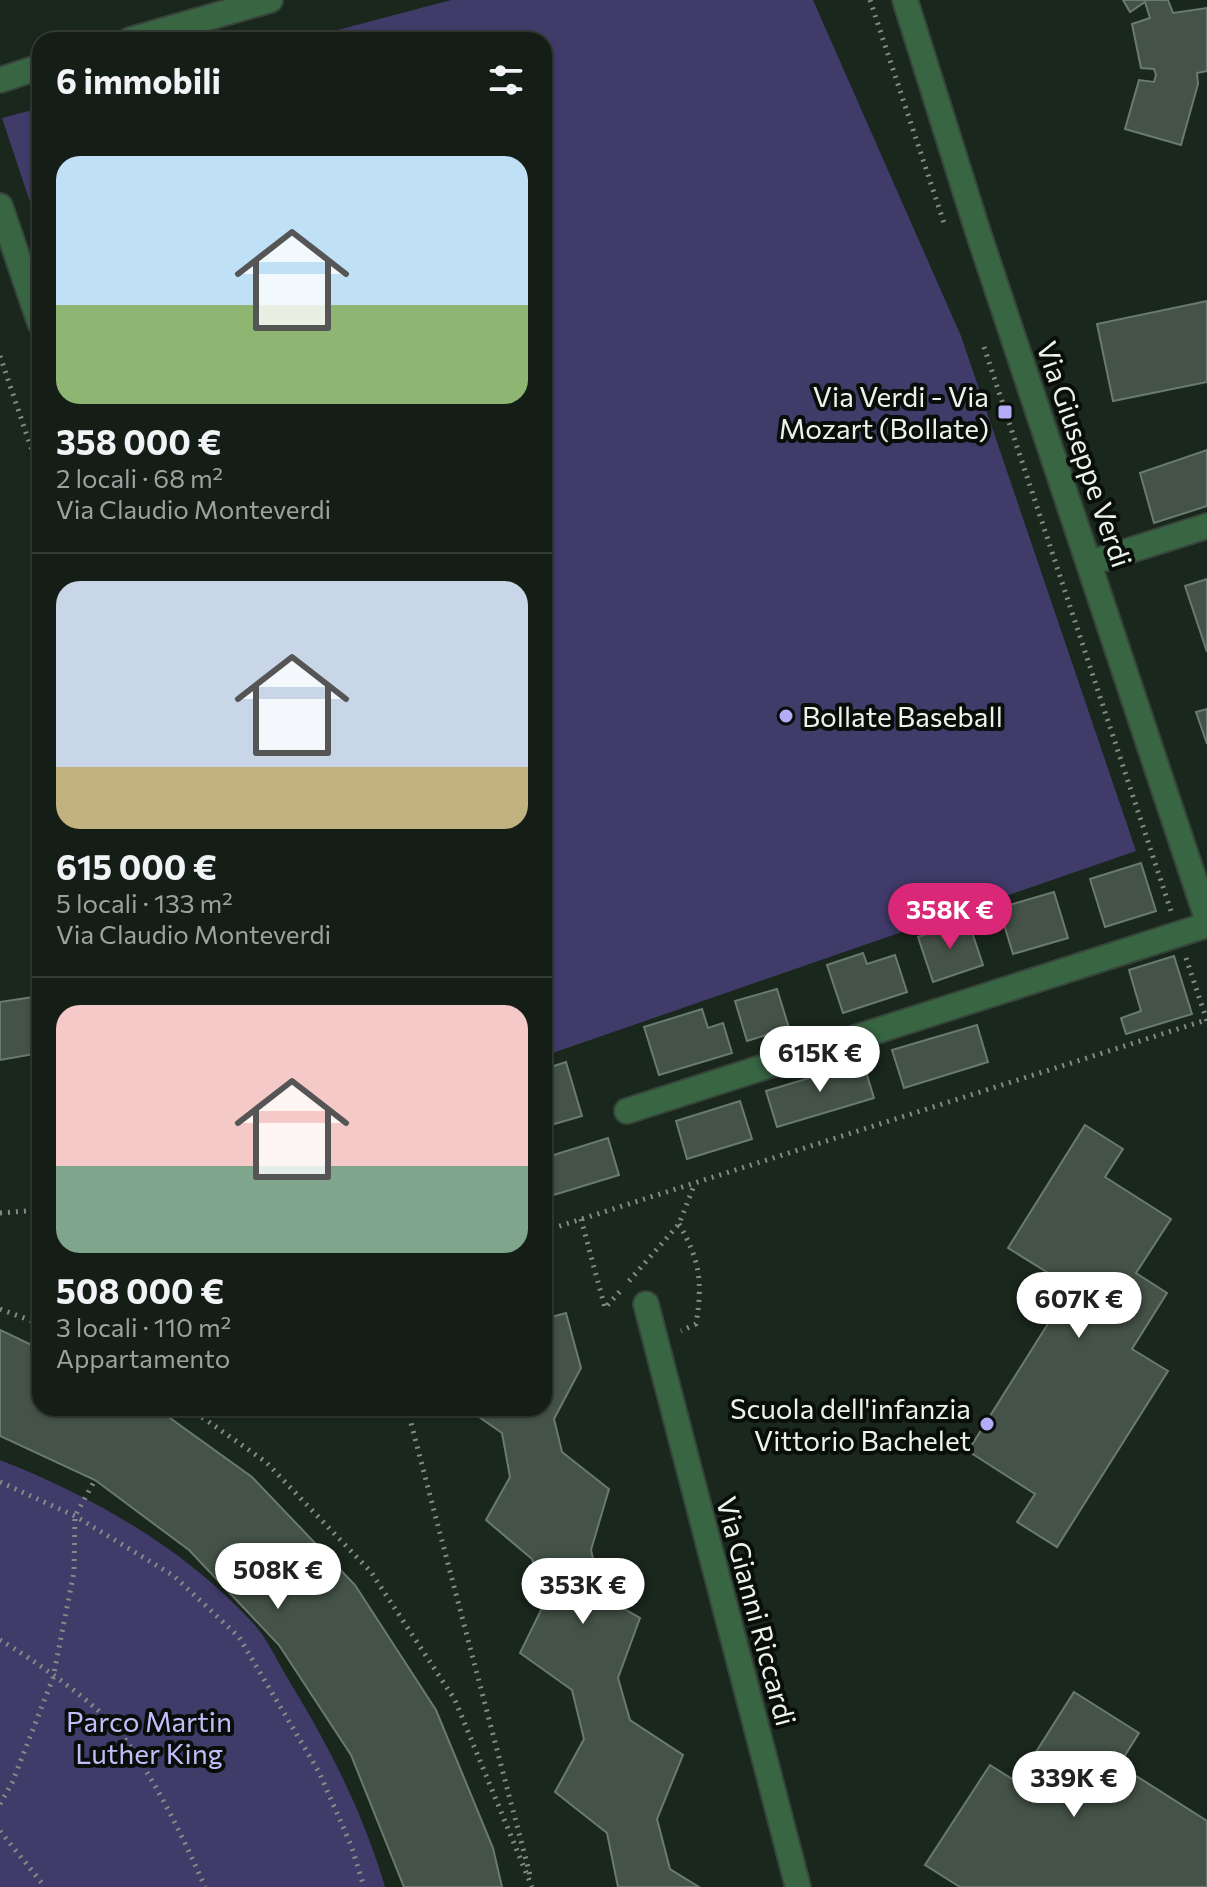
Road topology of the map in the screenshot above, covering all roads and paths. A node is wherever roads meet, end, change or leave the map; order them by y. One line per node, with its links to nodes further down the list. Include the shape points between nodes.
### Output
1 (270, 0): 4 (street)
2 (870, 0): 8 (path)
3 (905, 3): 14 (street, Via Giuseppe Verdi)
4 (158, 32)
5 (32, 70): 6 (street)
6 (0, 80)
7 (0, 206): 9 (street)
8 (944, 226)
9 (32, 300)
10 (984, 346): 17 (path)
11 (0, 356): 12 (path)
12 (32, 450)
13 (1207, 526): 14 (street)
14 (1090, 563): 15 (street, Via Giuseppe Verdi)
15 (1207, 918)
16 (1207, 925): 17 (street)
17 (1178, 934): 18 (path); 19 (street)
18 (1207, 1020): 20 (path)
19 (627, 1111)
20 (695, 1183): 23 (path); 24 (path)
21 (32, 1211): 22 (path)
22 (0, 1213)
23 (581, 1219): 24 (path, via 605,1308); 25 (path)
24 (679, 1224): 29 (path, via 697,1255 701,1293 696,1324)
25 (552, 1228)
26 (646, 1304): 29 (street, Via Gianni Riccardi)
27 (0, 1309): 28 (path)
28 (32, 1321)
29 (656, 1342): 43 (street, Via Gianni Riccardi)
30 (200, 1416): 42 (path, via 266,1462 371,1572 455,1700)
31 (409, 1416): 42 (path)
32 (95, 1480): 34 (path)
33 (0, 1482): 34 (path)
34 (75, 1516): 36 (path, via 74,1572); 41 (path, via 174,1576 239,1637 319,1772)
35 (0, 1640): 36 (path)
36 (53, 1678): 37 (path); 40 (path, via 121,1734 185,1840)
37 (0, 1804)
38 (0, 1831): 39 (path)
39 (45, 1887)
40 (205, 1887)
41 (364, 1887)
42 (533, 1887)
43 (798, 1887)

